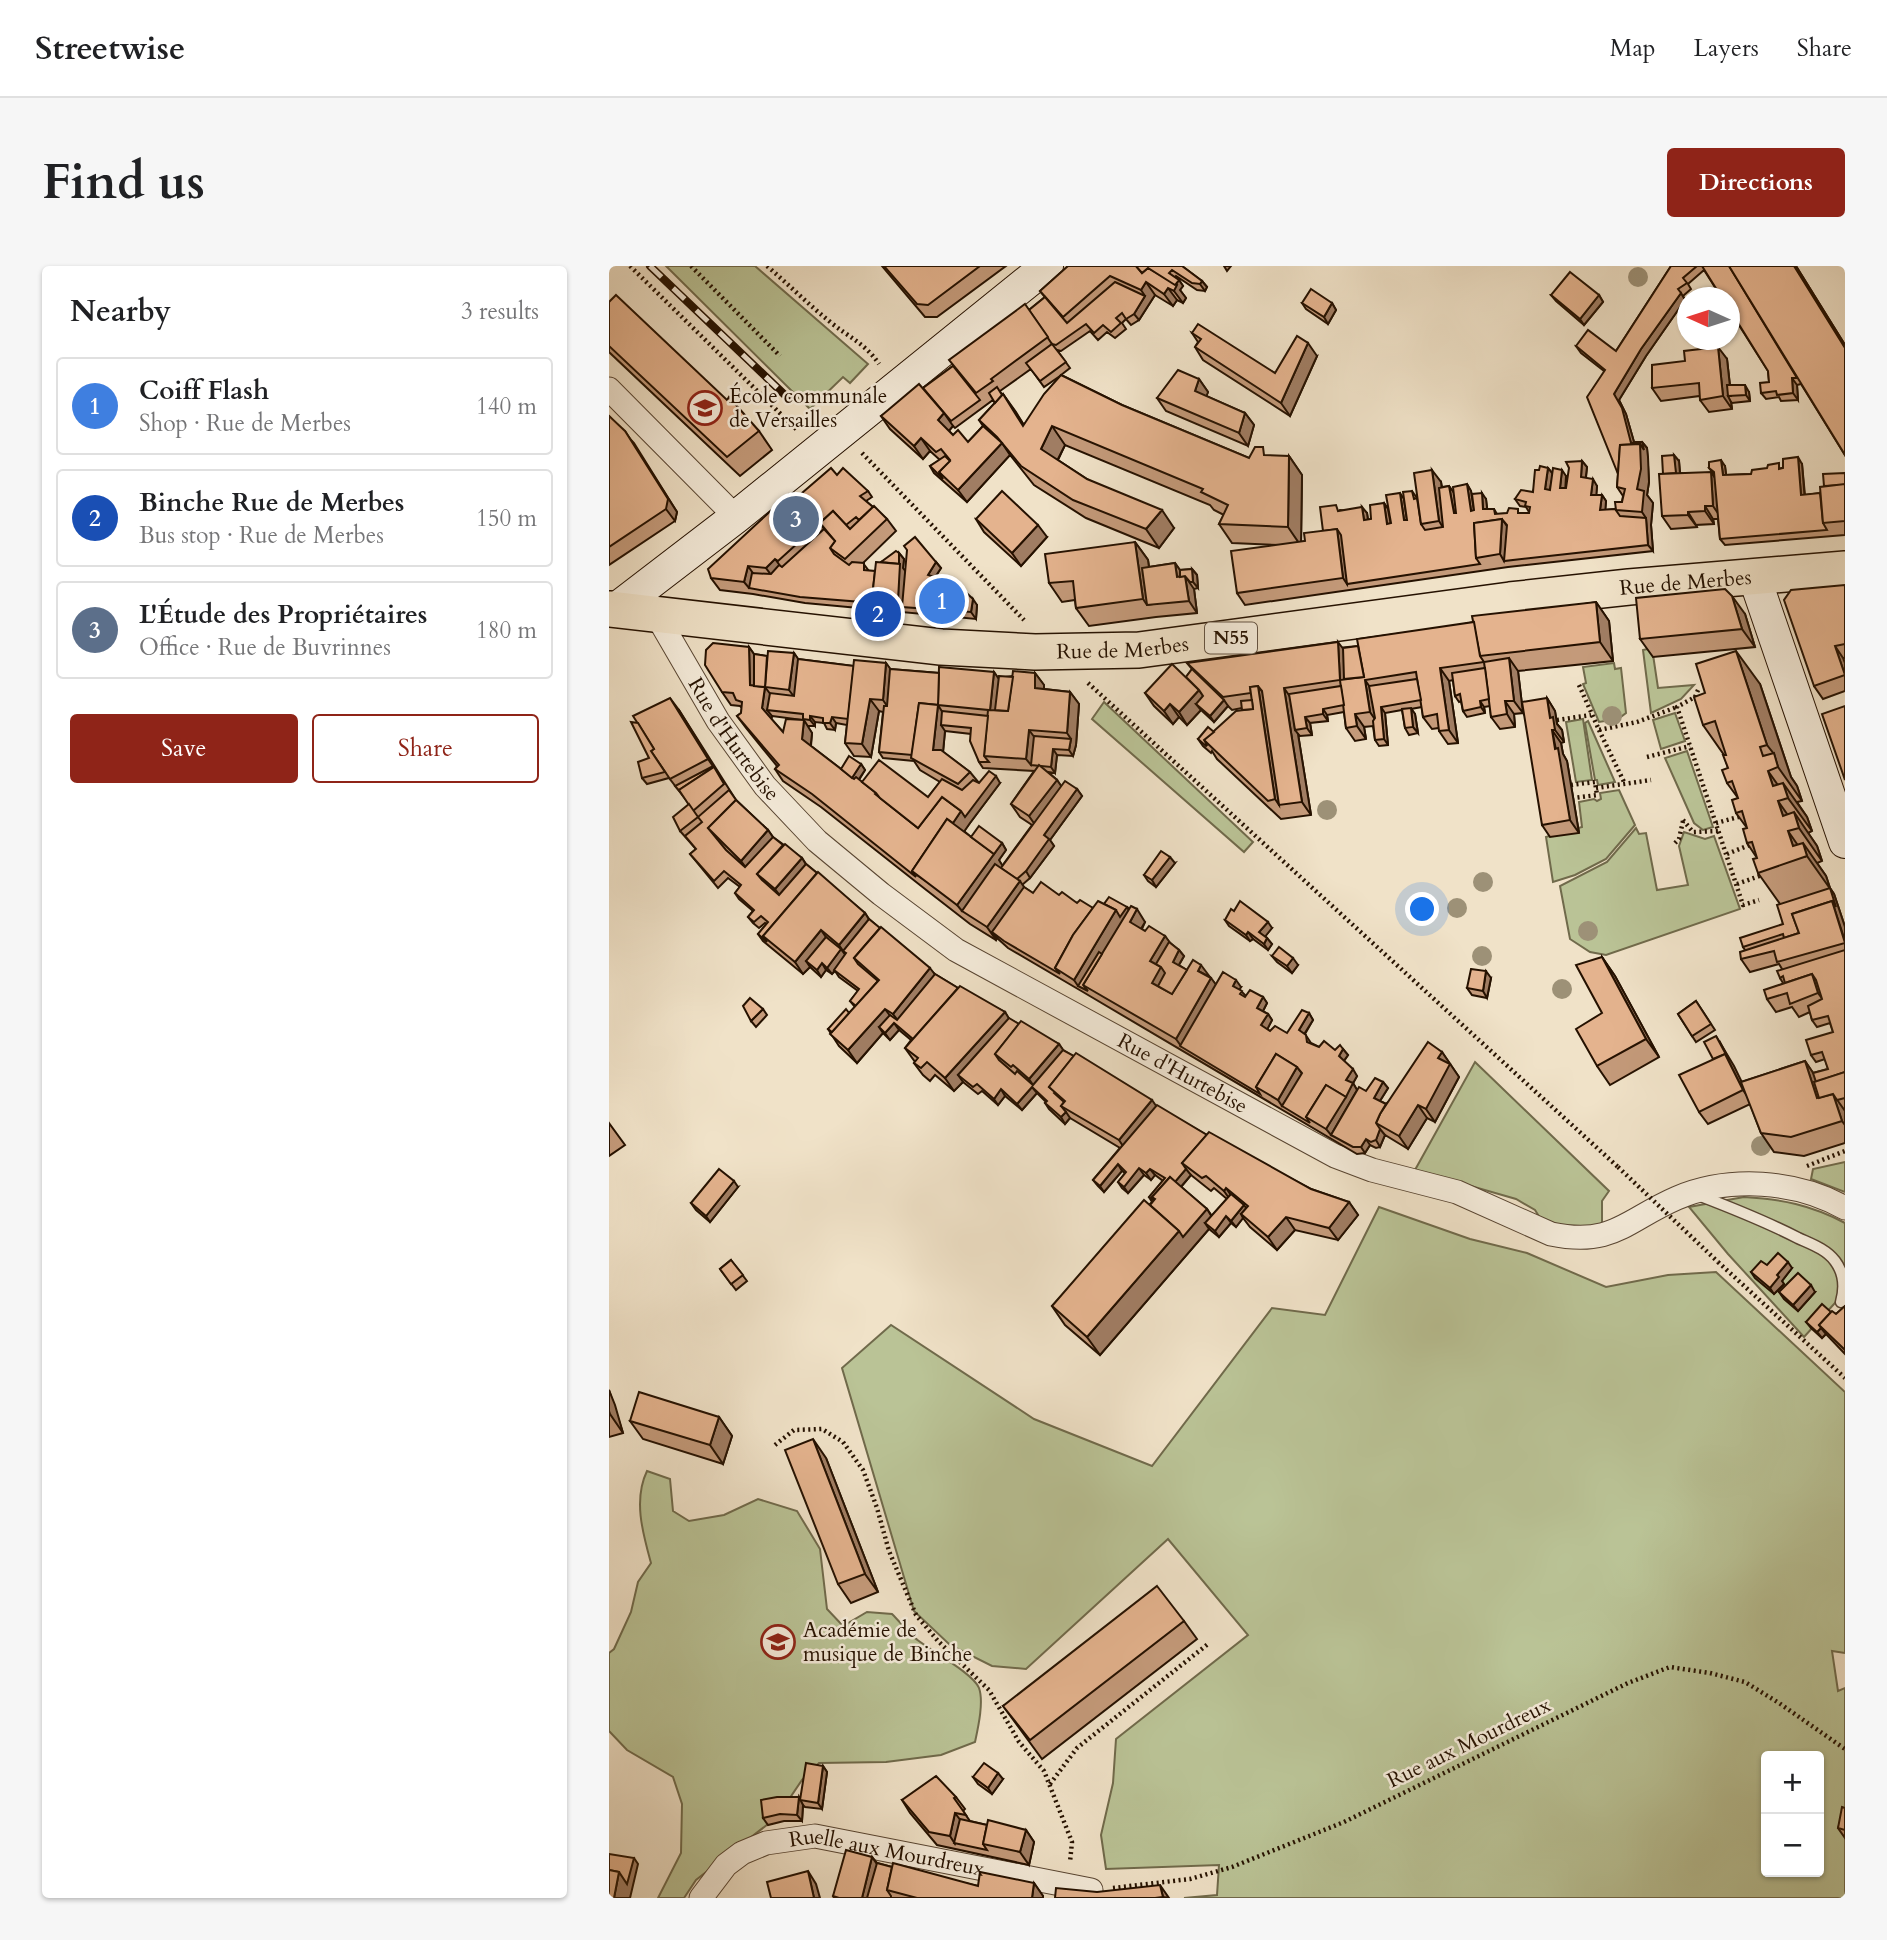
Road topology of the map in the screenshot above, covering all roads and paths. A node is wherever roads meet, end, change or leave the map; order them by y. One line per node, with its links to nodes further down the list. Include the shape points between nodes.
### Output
1 (630, 266): 9 (path)
2 (691, 266): 5 (path)
3 (767, 266): 6 (path, via 827,320 860,342)
4 (1047, 266): 6 (street)
5 (780, 356)
6 (895, 388): 8 (street)
7 (609, 389): 10 (street)
8 (842, 432): 9 (street); 15 (path)
9 (816, 452): 10 (street)
10 (736, 517): 13 (street)
11 (1845, 569): 12 (main road, Rue de Merbes / N55)
12 (1754, 576): 15 (main road, Rue de Merbes / N55, via 1510,600 1139,650); 32 (street)
13 (612, 609): 14 (main road, Rue de Merbes / N55)
14 (657, 616): 15 (main road, Rue de Merbes / N55, via 941,648); 39 (street, Rue d'Hurtebise, via 718,722 765,786 817,841 957,950 1335,1156 1457,1192 1551,1234 1586,1239 1605,1236)
15 (1054, 652): 42 (path, bridge)
16 (1579, 685): 19 (path)
17 (1698, 690): 18 (path)
18 (1678, 708): 21 (path); 22 (path)
19 (1591, 715): 20 (path); 21 (path)
20 (1557, 720)
21 (1599, 730): 26 (path)
22 (1690, 746): 23 (path); 30 (path)
23 (1647, 757)
24 (1651, 780): 26 (path)
25 (1571, 785): 27 (path, via 1595,782)
26 (1625, 785): 27 (path)
27 (1595, 788): 28 (path, via 1597,795)
28 (1574, 798)
29 (1746, 815): 30 (path)
30 (1716, 823): 31 (path)
31 (1719, 831): 33 (path, via 1693,832 1683,821); 35 (path)
32 (1845, 842)
33 (1675, 843)
34 (1755, 843): 35 (path)
35 (1727, 854): 37 (path)
36 (1765, 874): 37 (path)
37 (1737, 884): 38 (path, via 1744,905)
38 (1759, 900)
39 (1693, 1193): 40 (street, Rue d'Hurtebise, via 1717,1186 1770,1185 1808,1191); 41 (lane, via 1746,1212 1825,1251 1842,1276)
40 (1845, 1208)
41 (1841, 1302)
42 (1845, 1378)
43 (775, 1445): 46 (path, via 795,1430 822,1429 843,1442 863,1470 916,1615 989,1690)
44 (1208, 1644): 46 (path, via 1077,1748)
45 (1845, 1749): 48 (path, Rue aux Mourdreux, via 1745,1682 1669,1667 1344,1822 1232,1867 1190,1879)
46 (1049, 1785): 47 (path, via 1072,1842 1069,1867)
47 (1060, 1884): 48 (street, Ruelle aux Mourdreux); 49 (street, Ruelle aux Mourdreux, via 815,1836 766,1843 742,1853 726,1865)
48 (1091, 1890)
49 (701, 1898)

